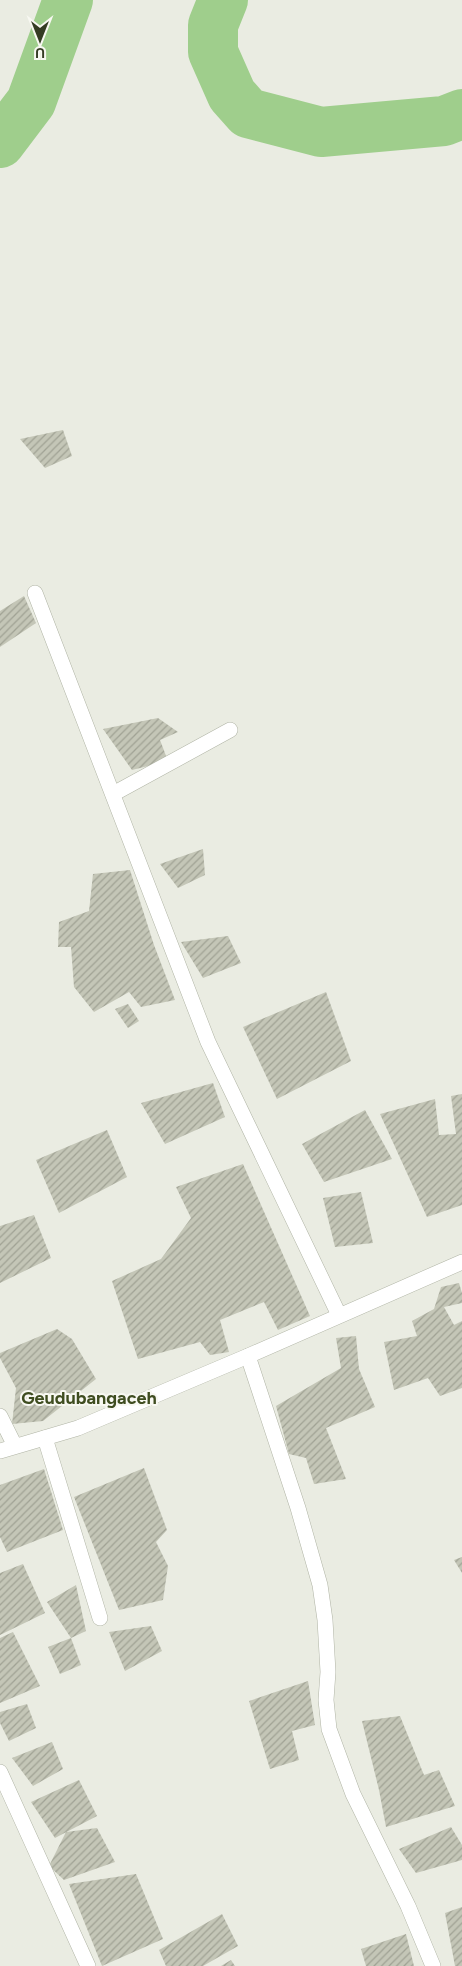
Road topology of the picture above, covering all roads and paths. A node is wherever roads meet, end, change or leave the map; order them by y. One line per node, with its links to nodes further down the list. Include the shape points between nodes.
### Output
1 (35, 593): 3 (street)
2 (230, 730): 3 (street)
3 (113, 794): 5 (street, via 208,1042)
4 (462, 1262): 5 (street)
5 (339, 1315): 6 (street)
6 (248, 1356): 8 (street, via 78,1428); 14 (street, via 320,1585 325,1620 329,1729 352,1794 408,1906)
7 (0, 1416): 9 (street)
8 (45, 1438): 9 (street); 11 (street)
9 (15, 1446): 10 (street)
10 (0, 1451)
11 (100, 1618)
12 (0, 1772): 13 (street)
13 (88, 1966)
14 (433, 1966)

